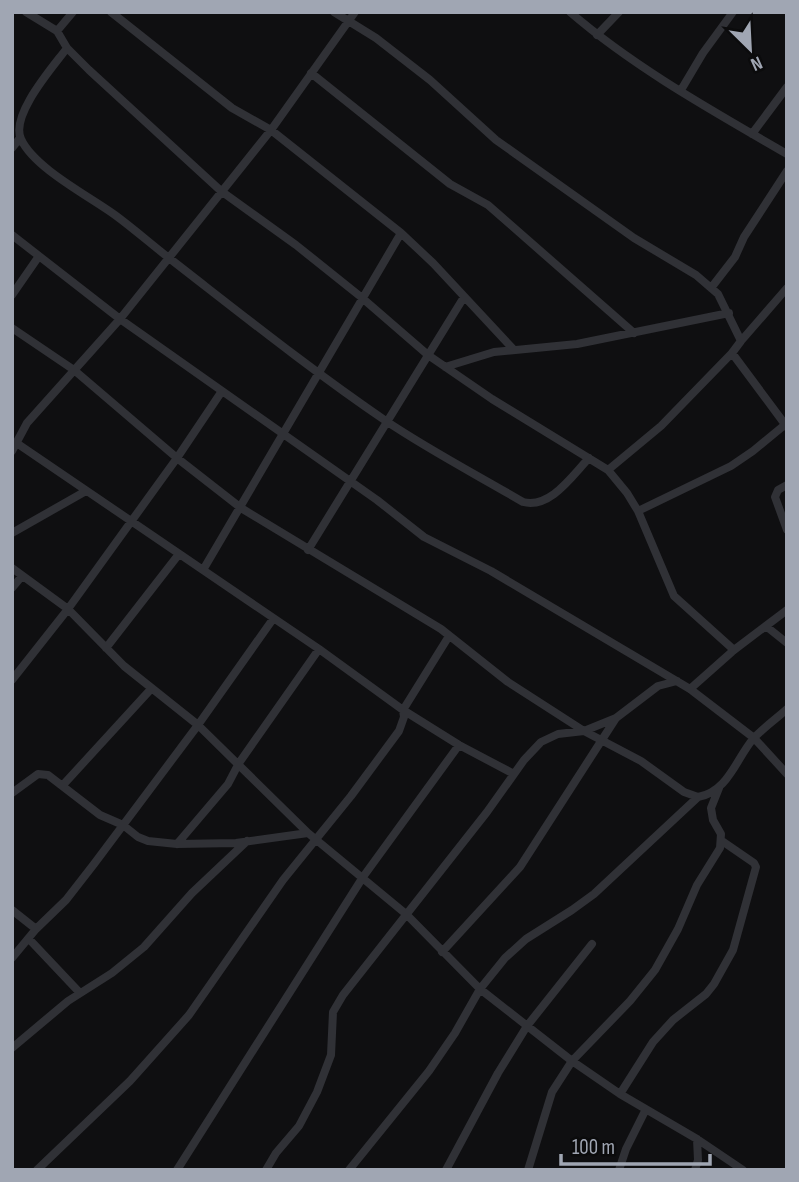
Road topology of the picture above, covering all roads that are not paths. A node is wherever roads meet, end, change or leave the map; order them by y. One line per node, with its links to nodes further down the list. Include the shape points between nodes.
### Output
1 (26, 12): 10 (street)
2 (73, 12): 10 (street)
3 (111, 12): 16 (street, via 232,108)
4 (334, 12): 9 (street)
5 (355, 12): 9 (street)
6 (570, 12): 11 (street)
7 (619, 12): 11 (street)
8 (733, 12): 15 (street)
9 (349, 22): 13 (street); 27 (street, via 430,80 496,140)
10 (57, 31): 12 (street)
11 (597, 35): 15 (street)
12 (67, 48): 18 (street, via 22,114); 22 (street)
13 (311, 73): 16 (street); 35 (street, via 450,184 488,205)
14 (787, 88): 17 (street)
15 (681, 90): 17 (street)
16 (271, 130): 22 (street); 23 (street)
17 (752, 134): 20 (street)
18 (20, 138): 19 (street); 26 (street, via 53,173)
19 (12, 148)
20 (787, 154)
21 (787, 172): 27 (street)
22 (221, 191): 26 (street); 30 (street)
23 (401, 233): 30 (street); 31 (street)
24 (12, 235): 25 (street)
25 (39, 256): 29 (street); 33 (street)
26 (169, 258): 33 (street); 42 (street)
27 (711, 288): 32 (street)
28 (787, 288): 36 (street)
29 (12, 295)
30 (361, 297): 39 (street); 42 (street)
31 (464, 297): 37 (street); 39 (street)
32 (729, 313): 35 (street); 36 (street)
33 (120, 319): 41 (street); 43 (street)
34 (12, 328): 41 (street)
35 (634, 333): 37 (street)
36 (741, 341): 38 (street)
37 (514, 350): 40 (street, via 479,355)
38 (732, 353): 45 (street); 50 (street, via 661,426)
39 (428, 355): 40 (street); 44 (street)
40 (445, 367): 49 (street)
41 (74, 370): 47 (street, via 27,424); 48 (street)
42 (320, 373): 44 (street); 46 (street)
43 (222, 391): 46 (street); 48 (street)
44 (387, 422): 49 (street, via 531,504 549,498); 51 (street)
45 (786, 425): 55 (street, via 731,466)
46 (283, 434): 51 (street); 54 (street)
47 (15, 447): 53 (street)
48 (177, 458): 54 (street); 56 (street)
49 (589, 458): 50 (street)
50 (608, 470): 55 (street)
51 (350, 482): 59 (street); 75 (street, via 424,537 491,570)
52 (787, 485): 58 (street, via 775,497)
53 (86, 491): 56 (street); 57 (street)
54 (241, 508): 59 (street); 62 (street)
55 (638, 511): 73 (street, via 674,596)
56 (130, 521): 60 (street); 65 (street)
57 (14, 529)
58 (787, 530)
59 (308, 550): 69 (street)
60 (179, 554): 62 (street); 71 (street)
61 (12, 568): 63 (street)
62 (203, 570): 67 (street)
63 (22, 576): 64 (street); 65 (street)
64 (12, 588)
65 (68, 609): 71 (street); 74 (street)
66 (787, 610): 68 (street)
67 (273, 619): 72 (street); 81 (street)
68 (767, 627): 70 (street); 73 (street)
69 (449, 636): 79 (street); 82 (street, via 508,682)
70 (787, 643)
71 (106, 648): 76 (street)
72 (319, 649): 79 (street); 86 (street)
73 (734, 650): 77 (street)
74 (12, 680)
75 (677, 681): 77 (street); 80 (street, via 658,686)
76 (151, 689): 81 (street); 89 (street)
77 (690, 689): 83 (street)
78 (787, 709): 83 (street)
79 (403, 710): 85 (street); 95 (street, via 399,731)
80 (615, 718): 82 (street); 84 (street)
81 (198, 725): 86 (street); 93 (street)
82 (584, 731): 84 (street); 87 (street, via 558,734 541,742)
83 (754, 738): 88 (street); 90 (street)
84 (602, 740): 92 (street); 105 (street, via 520,867)
85 (459, 745): 87 (street); 99 (street)
86 (239, 763): 94 (street); 98 (street, via 228,784)
87 (514, 774): 101 (street)
88 (787, 774)
89 (63, 785): 91 (street, via 38,774); 93 (street, via 92,810)
90 (720, 787): 92 (street); 97 (street, via 711,814)
91 (12, 793)
92 (698, 797): 107 (street, via 594,894 526,939)
93 (123, 825): 98 (street, via 148,841); 102 (street, via 66,900)
94 (307, 833): 95 (street); 96 (street)
95 (316, 840): 99 (street); 115 (street, via 189,1014 130,1081)
96 (247, 841): 98 (street); 108 (street, via 144,947)
97 (722, 841): 111 (street, via 655,970); 112 (street, via 756,867 733,950 715,984 653,1042)
98 (177, 844)
99 (363, 877): 101 (street); 116 (street)
100 (12, 910): 102 (street)
101 (405, 914): 105 (street); 117 (street, via 333,1012 331,1055 317,1092 299,1126)
102 (36, 929): 103 (street)
103 (29, 939): 106 (street); 108 (street)
104 (592, 944): 109 (street)
105 (442, 952): 107 (street)
106 (12, 958)
107 (480, 989): 109 (street); 118 (street, via 429,1071)
108 (80, 993): 110 (street)
109 (527, 1026): 111 (street); 119 (street)
110 (12, 1048)
111 (572, 1061): 112 (street); 120 (street, via 552,1091)
112 (620, 1094): 113 (street)
113 (646, 1109): 114 (street); 121 (street)
114 (697, 1139): 122 (street); 123 (street)
115 (37, 1170)
116 (177, 1170)
117 (266, 1170)
118 (349, 1170)
119 (446, 1170)
120 (528, 1170)
121 (619, 1170)
122 (695, 1170)
123 (743, 1170)

